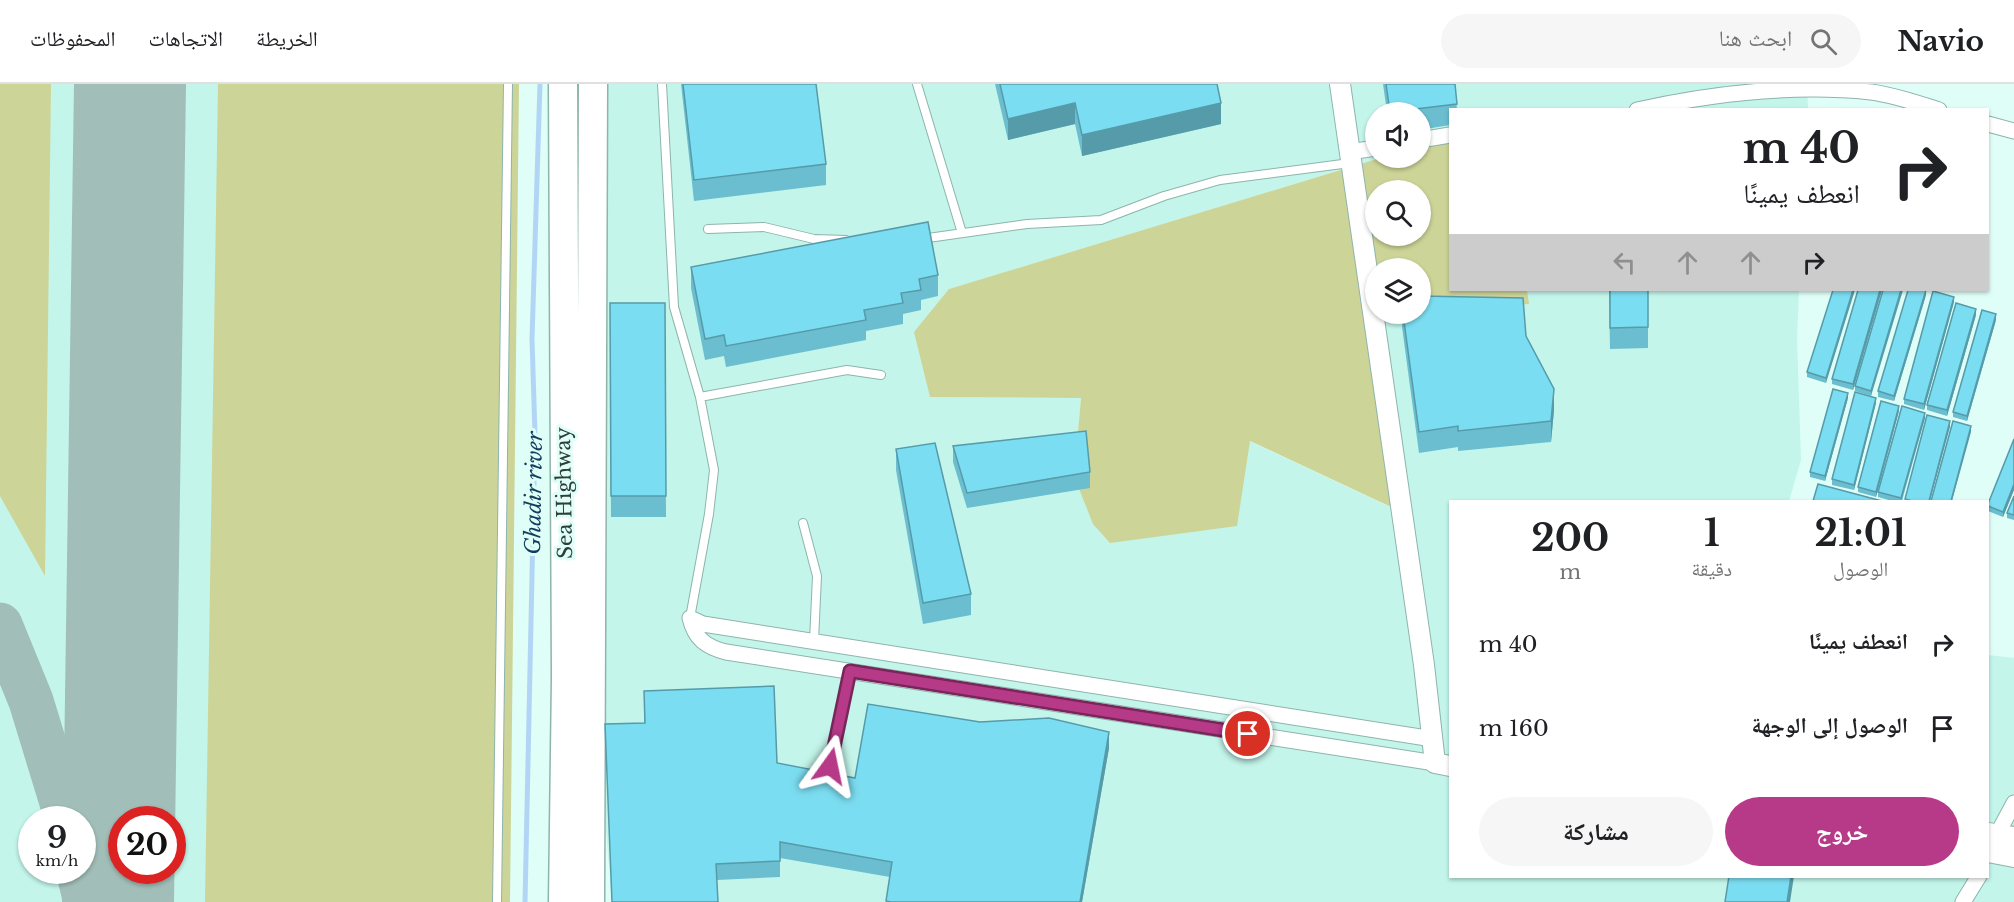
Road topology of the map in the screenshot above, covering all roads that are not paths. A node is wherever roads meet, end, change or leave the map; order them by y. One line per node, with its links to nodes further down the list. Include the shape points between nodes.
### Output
1 (508, 84): 38 (lane)
2 (563, 84): 39 (highway, Sea Highway)
3 (593, 84): 40 (highway, Sea Highway)
4 (663, 84): 20 (lane, via 674,307)
5 (917, 84): 16 (lane)
6 (1340, 84): 14 (street)
7 (1644, 108): 8 (street, via 1724,92 1808,88 1872,92)
8 (1932, 108)
9 (1989, 124): 10 (street)
10 (2014, 131)
11 (1449, 135): 12 (street)
12 (1431, 138)
13 (1365, 152): 14 (street)
14 (1350, 158): 16 (lane, via 1220,180 1101,220); 31 (street)
15 (708, 229): 17 (lane, via 764,227 814,239)
16 (962, 233): 18 (lane)
17 (858, 240)
18 (912, 240)
19 (881, 375): 20 (lane, via 847,370)
20 (700, 397): 22 (lane, via 714,470)
21 (803, 523): 23 (lane, via 817,576)
22 (690, 618): 23 (street, via 703,624); 26 (street, via 698,638 707,646)
23 (814, 641): 24 (street)
24 (838, 645): 25 (street); 26 (street)
25 (871, 650): 28 (street); 29 (street)
26 (832, 668): 27 (street)
27 (850, 671): 28 (street); 33 (lane)
28 (866, 673): 30 (street)
29 (1136, 692): 30 (street); 31 (street)
30 (1132, 716): 32 (street)
31 (1442, 741): 32 (street)
32 (1443, 765)
33 (830, 766)
34 (2014, 803): 35 (street)
35 (1993, 844): 36 (street)
36 (2014, 857)
37 (1977, 878): 41 (street)
38 (497, 902)
39 (563, 902)
40 (590, 902)
41 (1964, 902)

